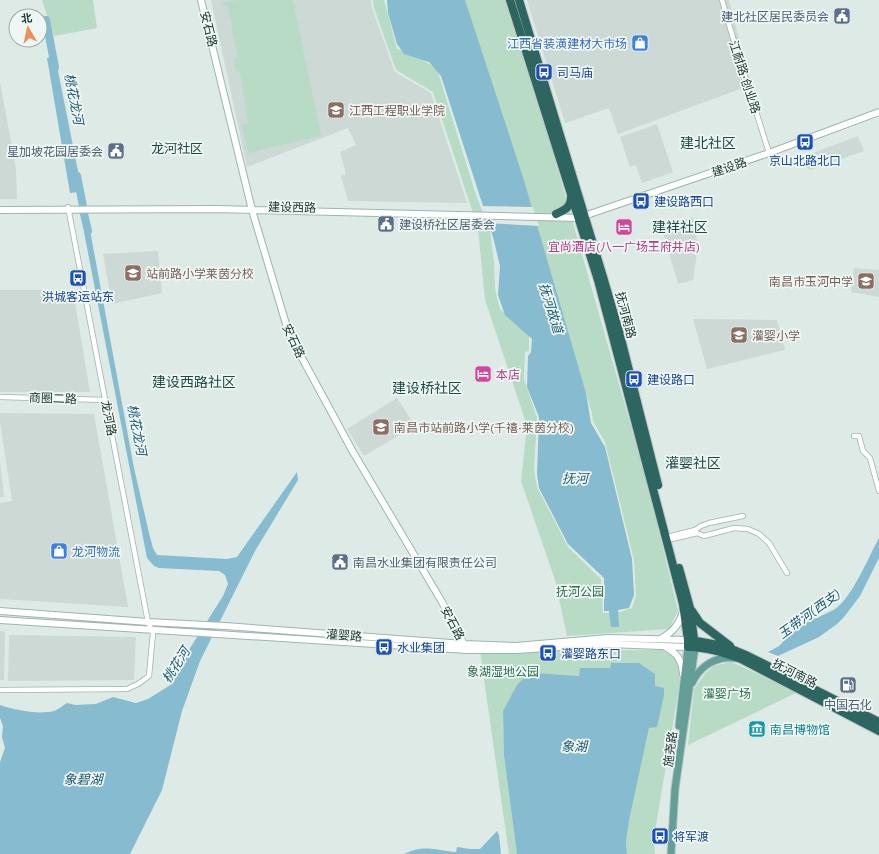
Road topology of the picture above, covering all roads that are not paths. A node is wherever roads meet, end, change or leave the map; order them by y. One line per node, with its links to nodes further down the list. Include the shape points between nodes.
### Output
1 (201, 0): 9 (main road, 安石路)
2 (510, 0): 7 (highway, 抚河南路)
3 (722, 0): 6 (street, 江耐路·创业路)
4 (520, 3): 12 (highway, 抚河南路)
5 (879, 113): 6 (main road, 建设路)
6 (769, 153): 12 (main road, 建设路)
7 (572, 196): 12 (highway, 抚河南路); 13 (highway, via 571,203)
8 (0, 207): 10 (main road, 建设西路)
9 (251, 208): 10 (main road, 建设西路); 13 (main road, 建设西路); 28 (main road, 安石路, via 289,334 353,452 442,602)
10 (68, 209): 11 (main road, 建设西路); 15 (street, 龙河路)
11 (0, 210)
12 (581, 215): 13 (main road, 建设西路); 19 (highway, 抚河南路, via 620,335); 21 (highway, 抚河南路, via 667,542)
13 (556, 216)
14 (0, 397): 15 (street, 商圈二路)
15 (106, 400): 24 (street, 龙河路)
16 (854, 436): 17 (street, via 859,436 863,451 870,458)
17 (879, 491)
18 (743, 516): 19 (street, via 709,523)
19 (671, 537): 20 (street, via 697,534 704,536 734,528 748,529 760,534 769,543); 21 (highway, 抚河南路)
20 (787, 573)
21 (687, 608): 26 (main road, via 672,632); 27 (highway, 抚河南路); 30 (highway, via 700,623)
22 (0, 611): 24 (main road, 灌婴路)
23 (0, 620): 25 (main road, 灌婴路)
24 (148, 622): 25 (street, 龙河路); 28 (main road, 灌婴路)
25 (150, 629): 28 (main road, 灌婴路); 32 (street, 龙河路, via 153,634 149,676 133,687)
26 (660, 638): 27 (main road, 灌婴路); 28 (main road, 灌婴路, via 608,638 516,646)
27 (692, 644): 29 (main road, 灌婴路); 30 (highway, 抚河南路, via 724,646); 31 (main road, 施尧路)
28 (465, 646): 29 (main road, 灌婴路, via 516,650 608,644)
29 (663, 646): 31 (main road, via 679,657)
30 (745, 658): 31 (main road, via 722,658 710,662 699,671); 33 (highway, 抚河南路); 34 (highway, 抚河南路)
31 (687, 688): 35 (main road, 施尧路, via 671,790); 36 (main road, 施尧路, via 675,789)
32 (0, 690)
33 (879, 722)
34 (879, 731)
35 (666, 854)
36 (671, 854)

